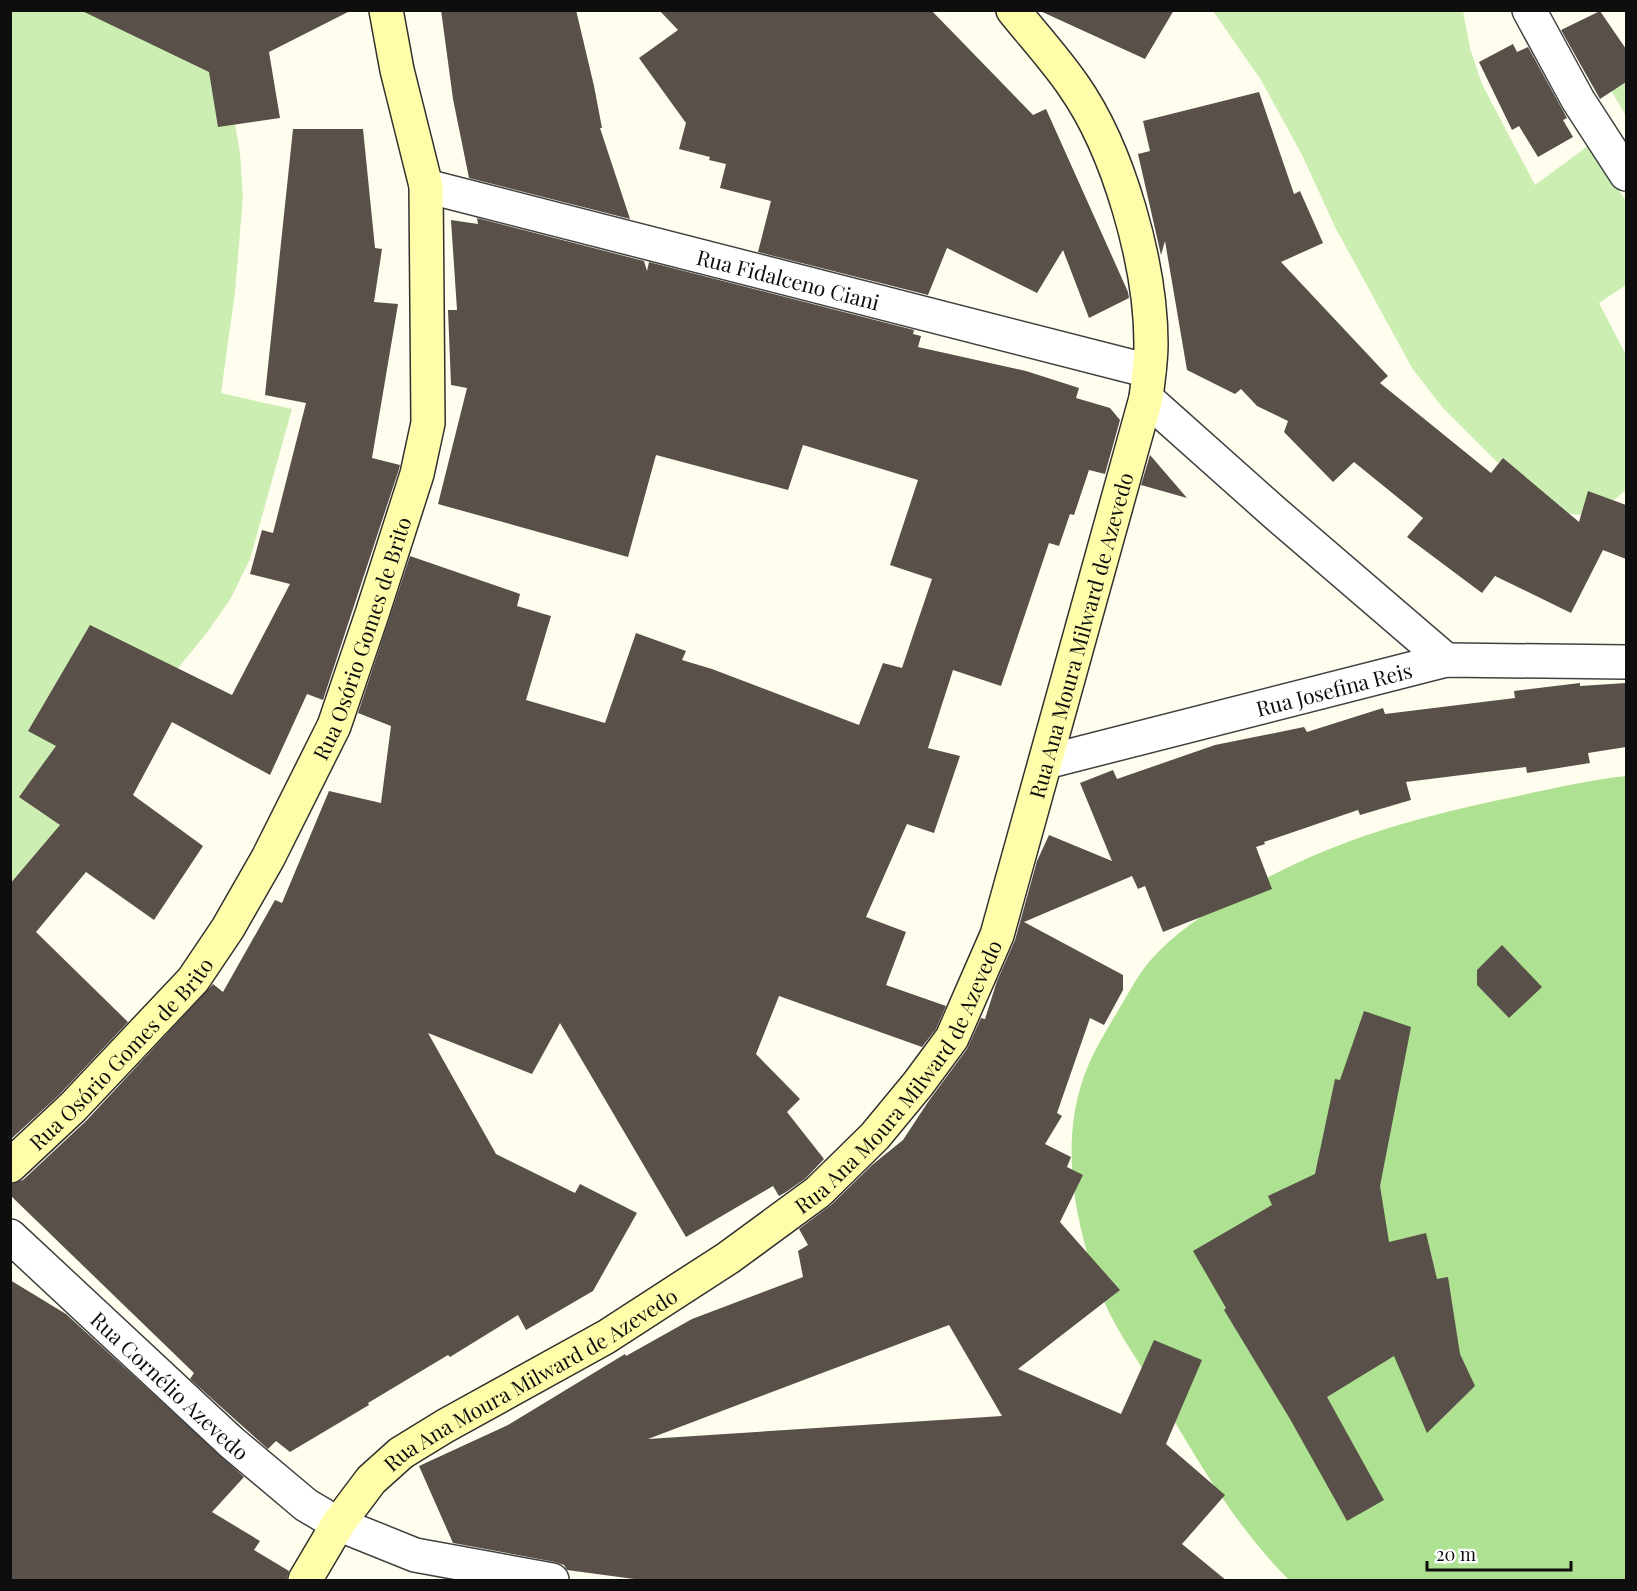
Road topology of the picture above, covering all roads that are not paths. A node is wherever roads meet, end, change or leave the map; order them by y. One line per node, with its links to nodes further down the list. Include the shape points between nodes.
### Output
1 (386, 10): 5 (street, Rua Osório Gomes de Brito)
2 (1013, 10): 6 (street, Rua Ana Moura Milward de Azevedo, via 1074,85 1104,138 1132,220 1148,291 1151,345)
3 (1529, 10): 4 (street, via 1578,100)
4 (1626, 174)
5 (426, 186): 6 (street, Rua Fidalceno Ciani); 10 (street, Rua Osório Gomes de Brito, via 428,423 417,474 334,726 268,858 193,980 73,1107)
6 (1147, 385): 7 (street, via 1275,513); 9 (street, Rua Ana Moura Milward de Azevedo)
7 (1446, 660): 8 (street, Rua Josefina Reis); 9 (street, Rua Josefina Reis)
8 (1626, 662)
9 (1046, 762): 12 (street, Rua Ana Moura Milward de Azevedo, via 997,935 952,1038 875,1136 818,1192 728,1258 606,1337 401,1453 371,1480)
10 (10, 1166)
11 (10, 1236): 12 (street, Rua Cornélio Azevedo, via 231,1442 306,1505)
12 (338, 1524): 13 (street, Rua Ana Moura Milward de Azevedo); 14 (street, Rua Cornélio Azevedo, via 415,1555)
13 (305, 1581)
14 (552, 1581)

